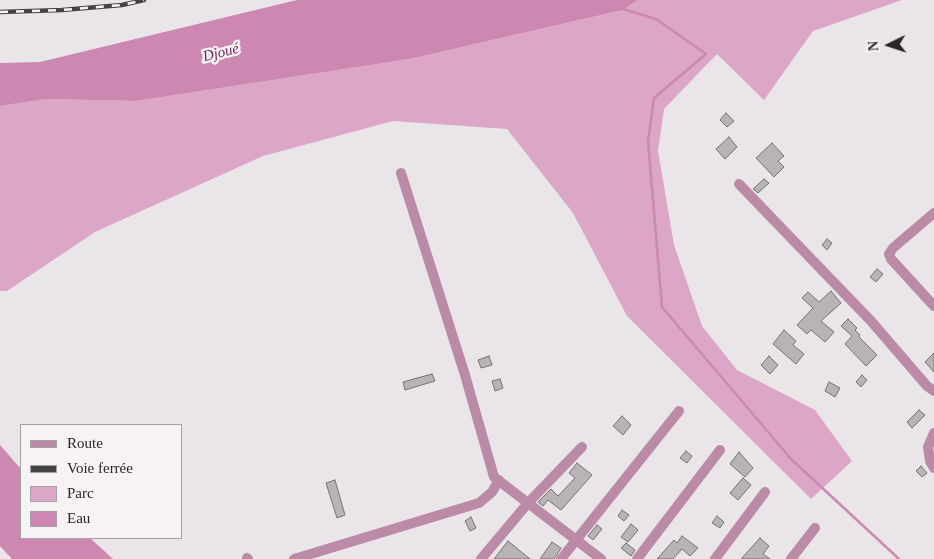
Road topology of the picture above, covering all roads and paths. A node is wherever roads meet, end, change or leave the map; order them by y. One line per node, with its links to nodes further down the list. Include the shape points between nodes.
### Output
1 (401, 173): 11 (street, via 494,477)
2 (739, 184): 5 (street)
3 (934, 213): 4 (street, via 889,254)
4 (934, 306)
5 (934, 391)
6 (678, 411): 15 (street)
7 (934, 433): 10 (street, via 928,447)
8 (582, 447): 13 (street)
9 (720, 450): 20 (street)
10 (934, 468)
11 (499, 480): 13 (street); 16 (street, via 492,492 479,503)
12 (764, 492): 21 (street)
13 (528, 503): 15 (street); 17 (street)
14 (815, 528): 22 (street)
15 (575, 541): 18 (street); 19 (street)
16 (294, 559)
17 (481, 559)
18 (561, 559)
19 (601, 559)
20 (637, 559)
21 (715, 559)
22 (791, 559)

